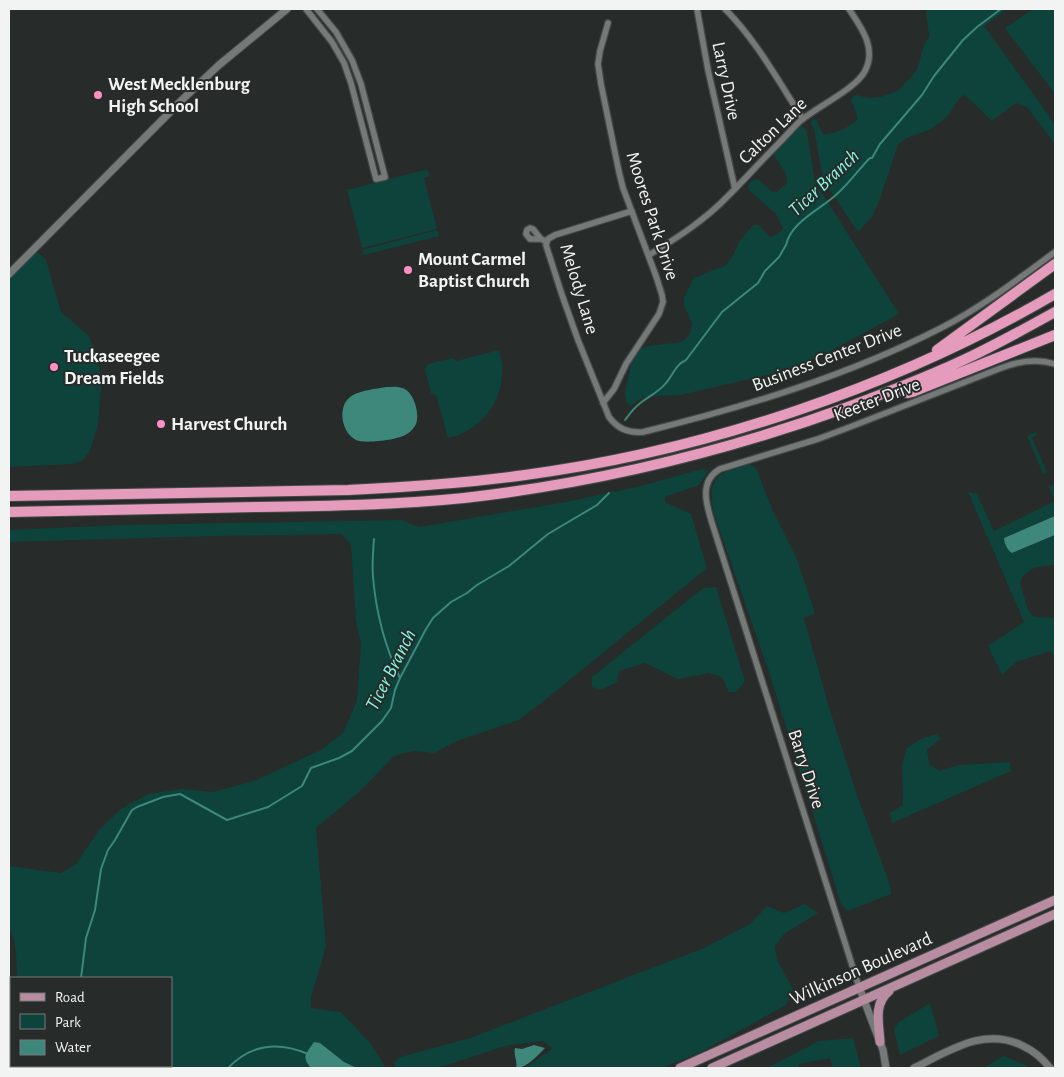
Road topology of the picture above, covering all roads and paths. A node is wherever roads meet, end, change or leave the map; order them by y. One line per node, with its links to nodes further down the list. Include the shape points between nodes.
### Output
1 (287, 9): 14 (street, via 184,98)
2 (306, 9): 3 (street, via 344,63 376,179 385,176 352,60)
3 (317, 9)
4 (697, 9): 9 (street, Larry Drive)
5 (725, 9): 8 (street, via 752,39)
6 (849, 9): 8 (street, Calton Lane, via 870,49 865,72 851,86)
7 (608, 23): 10 (street, Moores Park Drive, via 600,51 599,72 619,172)
8 (803, 119): 9 (street, Calton Lane)
9 (735, 189): 12 (street, Calton Lane, via 695,225)
10 (632, 211): 12 (street, Moores Park Drive); 21 (street, Melody Lane, via 544,240)
11 (1055, 252): 21 (street, Business Center Drive, via 999,294 942,327 845,370 760,400 636,433 617,426)
12 (649, 255): 21 (street, Moores Park Drive, via 662,295 661,310)
13 (1055, 264): 18 (highway)
14 (9, 274)
15 (1055, 294): 18 (highway)
16 (1055, 312): 20 (highway, via 973,356)
17 (1055, 335): 20 (highway, via 912,392)
18 (920, 362): 23 (highway, via 833,397 692,442 526,475 444,485 357,490)
19 (1055, 364): 22 (street, Keeter Drive, via 1042,360 1017,362 818,439 720,469)
20 (897, 388): 24 (highway, via 801,424 721,449 631,471 526,490 360,505)
21 (603, 403)
22 (710, 477): 28 (street, Barry Drive, via 705,497 712,523)
23 (9, 496)
24 (9, 512)
25 (1055, 900): 28 (main road, Wilkinson Boulevard)
26 (1055, 914): 27 (main road, Wilkinson Boulevard)
27 (894, 986): 29 (main road, Wilkinson Boulevard); 30 (main road, via 879,1006)
28 (859, 987): 29 (street, Barry Drive); 31 (main road, Wilkinson Boulevard)
29 (863, 1000): 30 (street, Barry Drive); 32 (main road, Wilkinson Boulevard)
30 (880, 1042): 33 (street, Barry Drive)
31 (680, 1068)
32 (712, 1068)
33 (886, 1068)
34 (914, 1068): 35 (street, via 968,1043 997,1038 1014,1041 1030,1049)
35 (1050, 1068)

